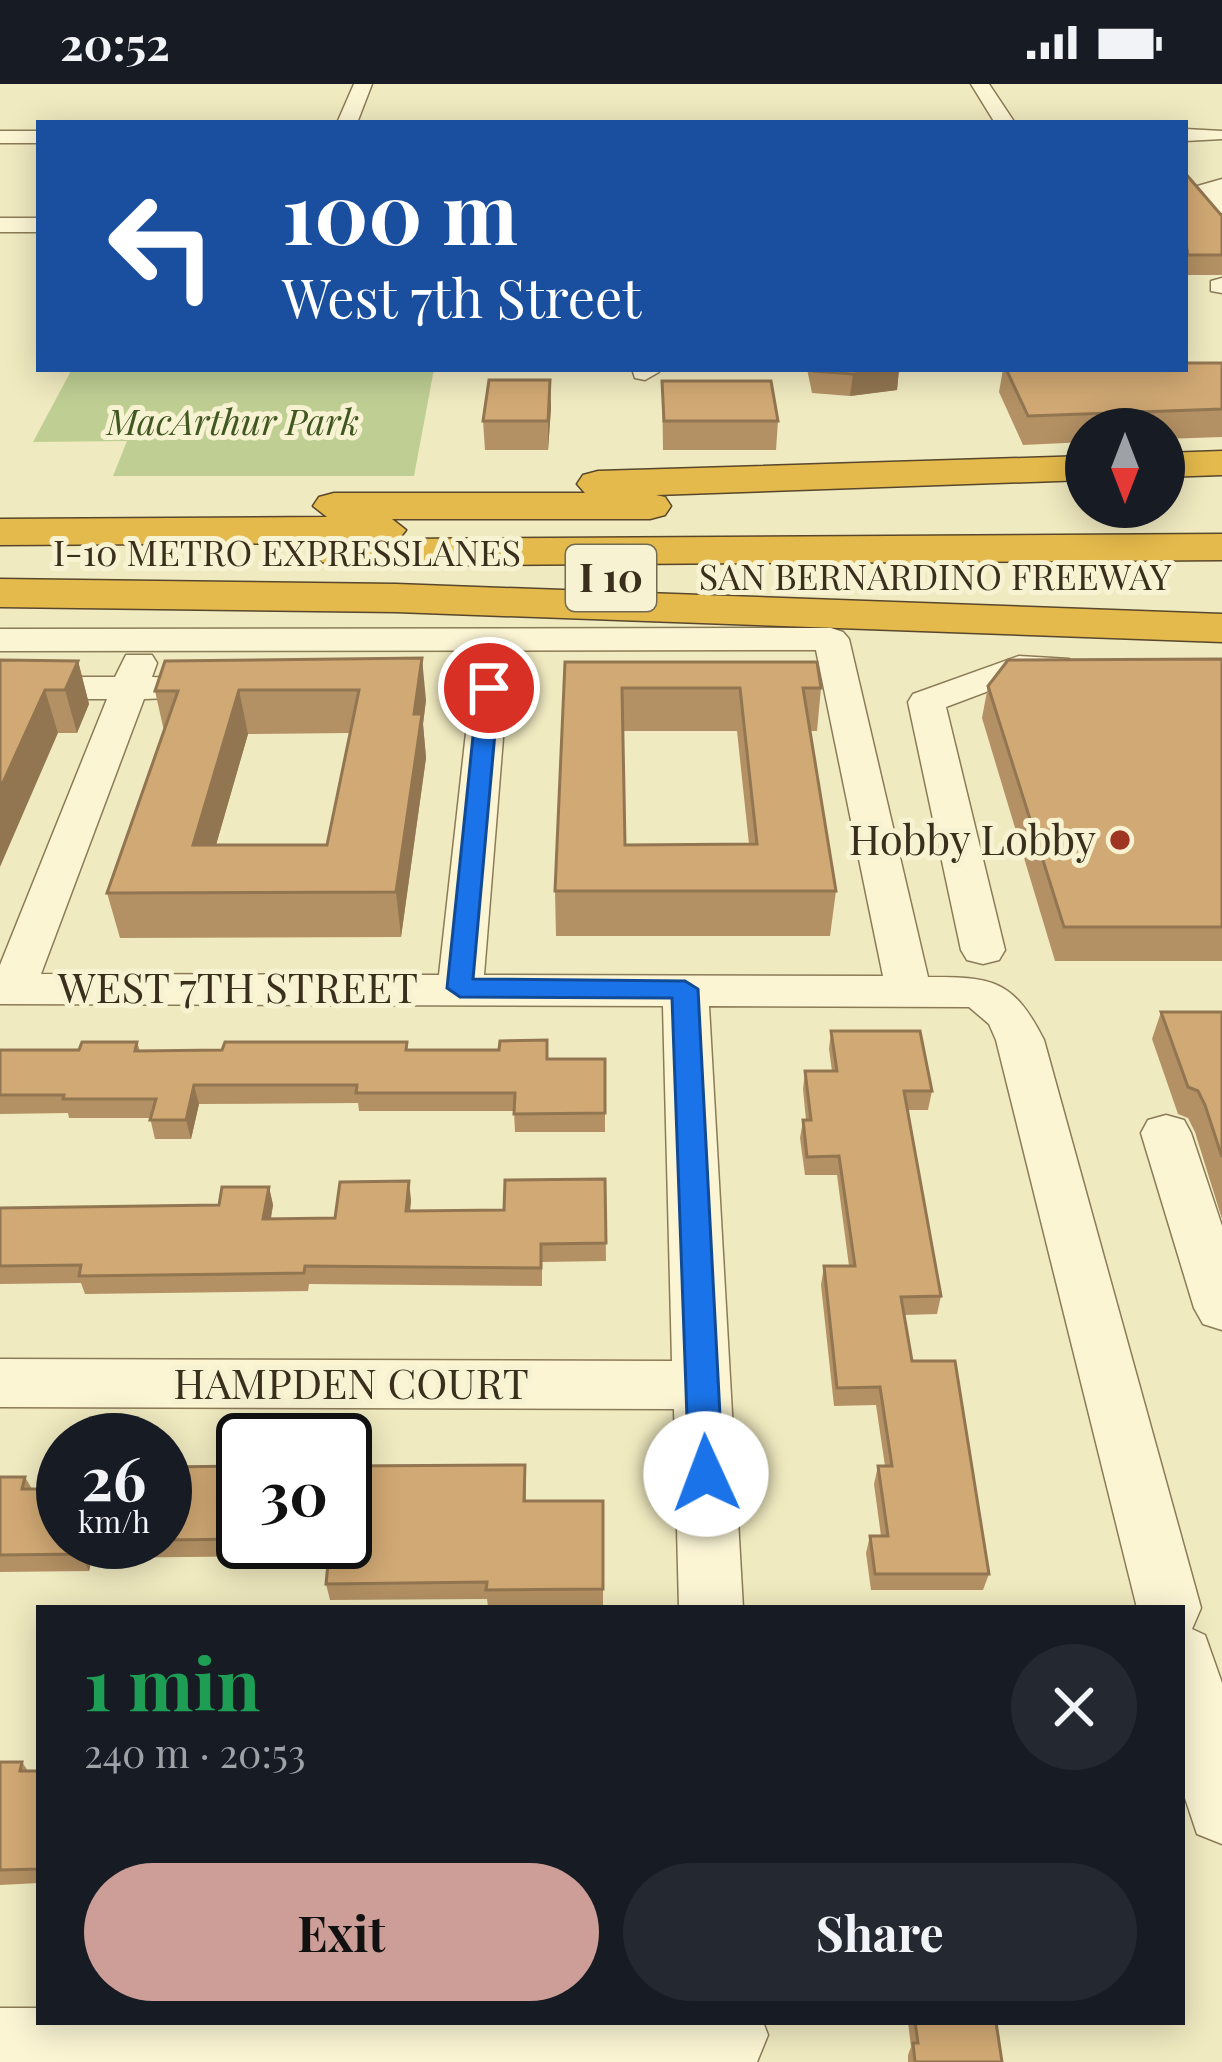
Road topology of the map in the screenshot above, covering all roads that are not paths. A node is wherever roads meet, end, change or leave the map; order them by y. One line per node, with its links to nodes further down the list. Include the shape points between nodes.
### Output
1 (363, 84): 3 (street)
2 (980, 84): 4 (street)
3 (348, 120)
4 (1003, 120)
5 (1188, 135): 6 (street)
6 (1215, 135)
7 (0, 137): 8 (street)
8 (36, 137)
9 (1222, 185): 11 (street, via 1205,187)
10 (1188, 200): 11 (street)
11 (1217, 218)
12 (36, 222): 13 (street)
13 (4, 225)
14 (1222, 463): 15 (highway)
15 (1185, 464)
16 (1065, 469): 21 (highway, via 105,493)
17 (1065, 506): 21 (highway, SAN BERNARDINO FREEWAY / I 10)
18 (1222, 506): 19 (highway, SAN BERNARDINO FREEWAY)
19 (1185, 507)
20 (1065, 510): 23 (highway)
21 (9, 514): 23 (highway, I-10 METRO EXPRESSLANES)
22 (1222, 529): 23 (highway, I-10 METRO EXPRESSLANES)
23 (435, 530)
24 (1222, 547): 26 (highway, I-10 METRO EXPRESSLANES)
25 (0, 554): 26 (highway, I-10 METRO EXPRESSLANES)
26 (303, 554): 29 (highway)
27 (1222, 575): 29 (highway, SAN BERNARDINO FREEWAY / I 10)
28 (0, 578): 29 (highway, SAN BERNARDINO FREEWAY / I 10)
29 (650, 578)
30 (0, 593): 31 (highway, via 396,598)
31 (1222, 628)
32 (0, 640): 33 (street)
33 (148, 640): 36 (street); 40 (street, via 831,639)
34 (1083, 668): 41 (street, via 1019,667 926,702)
35 (0, 688): 36 (street)
36 (129, 688): 37 (street); 44 (street)
37 (246, 688)
38 (489, 688): 42 (street)
39 (796, 689): 40 (street)
40 (842, 689): 43 (street)
41 (981, 971): 43 (street, WEST 7TH STREET); 51 (street, via 1020,1040)
42 (460, 988): 44 (street, WEST 7TH STREET); 45 (street, WEST 7TH STREET)
43 (908, 988): 45 (street, WEST 7TH STREET)
44 (6, 989)
45 (685, 989): 49 (street)
46 (1166, 1133): 47 (street)
47 (1222, 1308)
48 (0, 1383): 49 (street, HAMPDEN COURT)
49 (702, 1385): 50 (street)
50 (711, 1605)
51 (1168, 1605)
52 (1185, 1668): 53 (street)
53 (1222, 1809)
54 (730, 2040): 55 (street)
55 (0, 2047)

